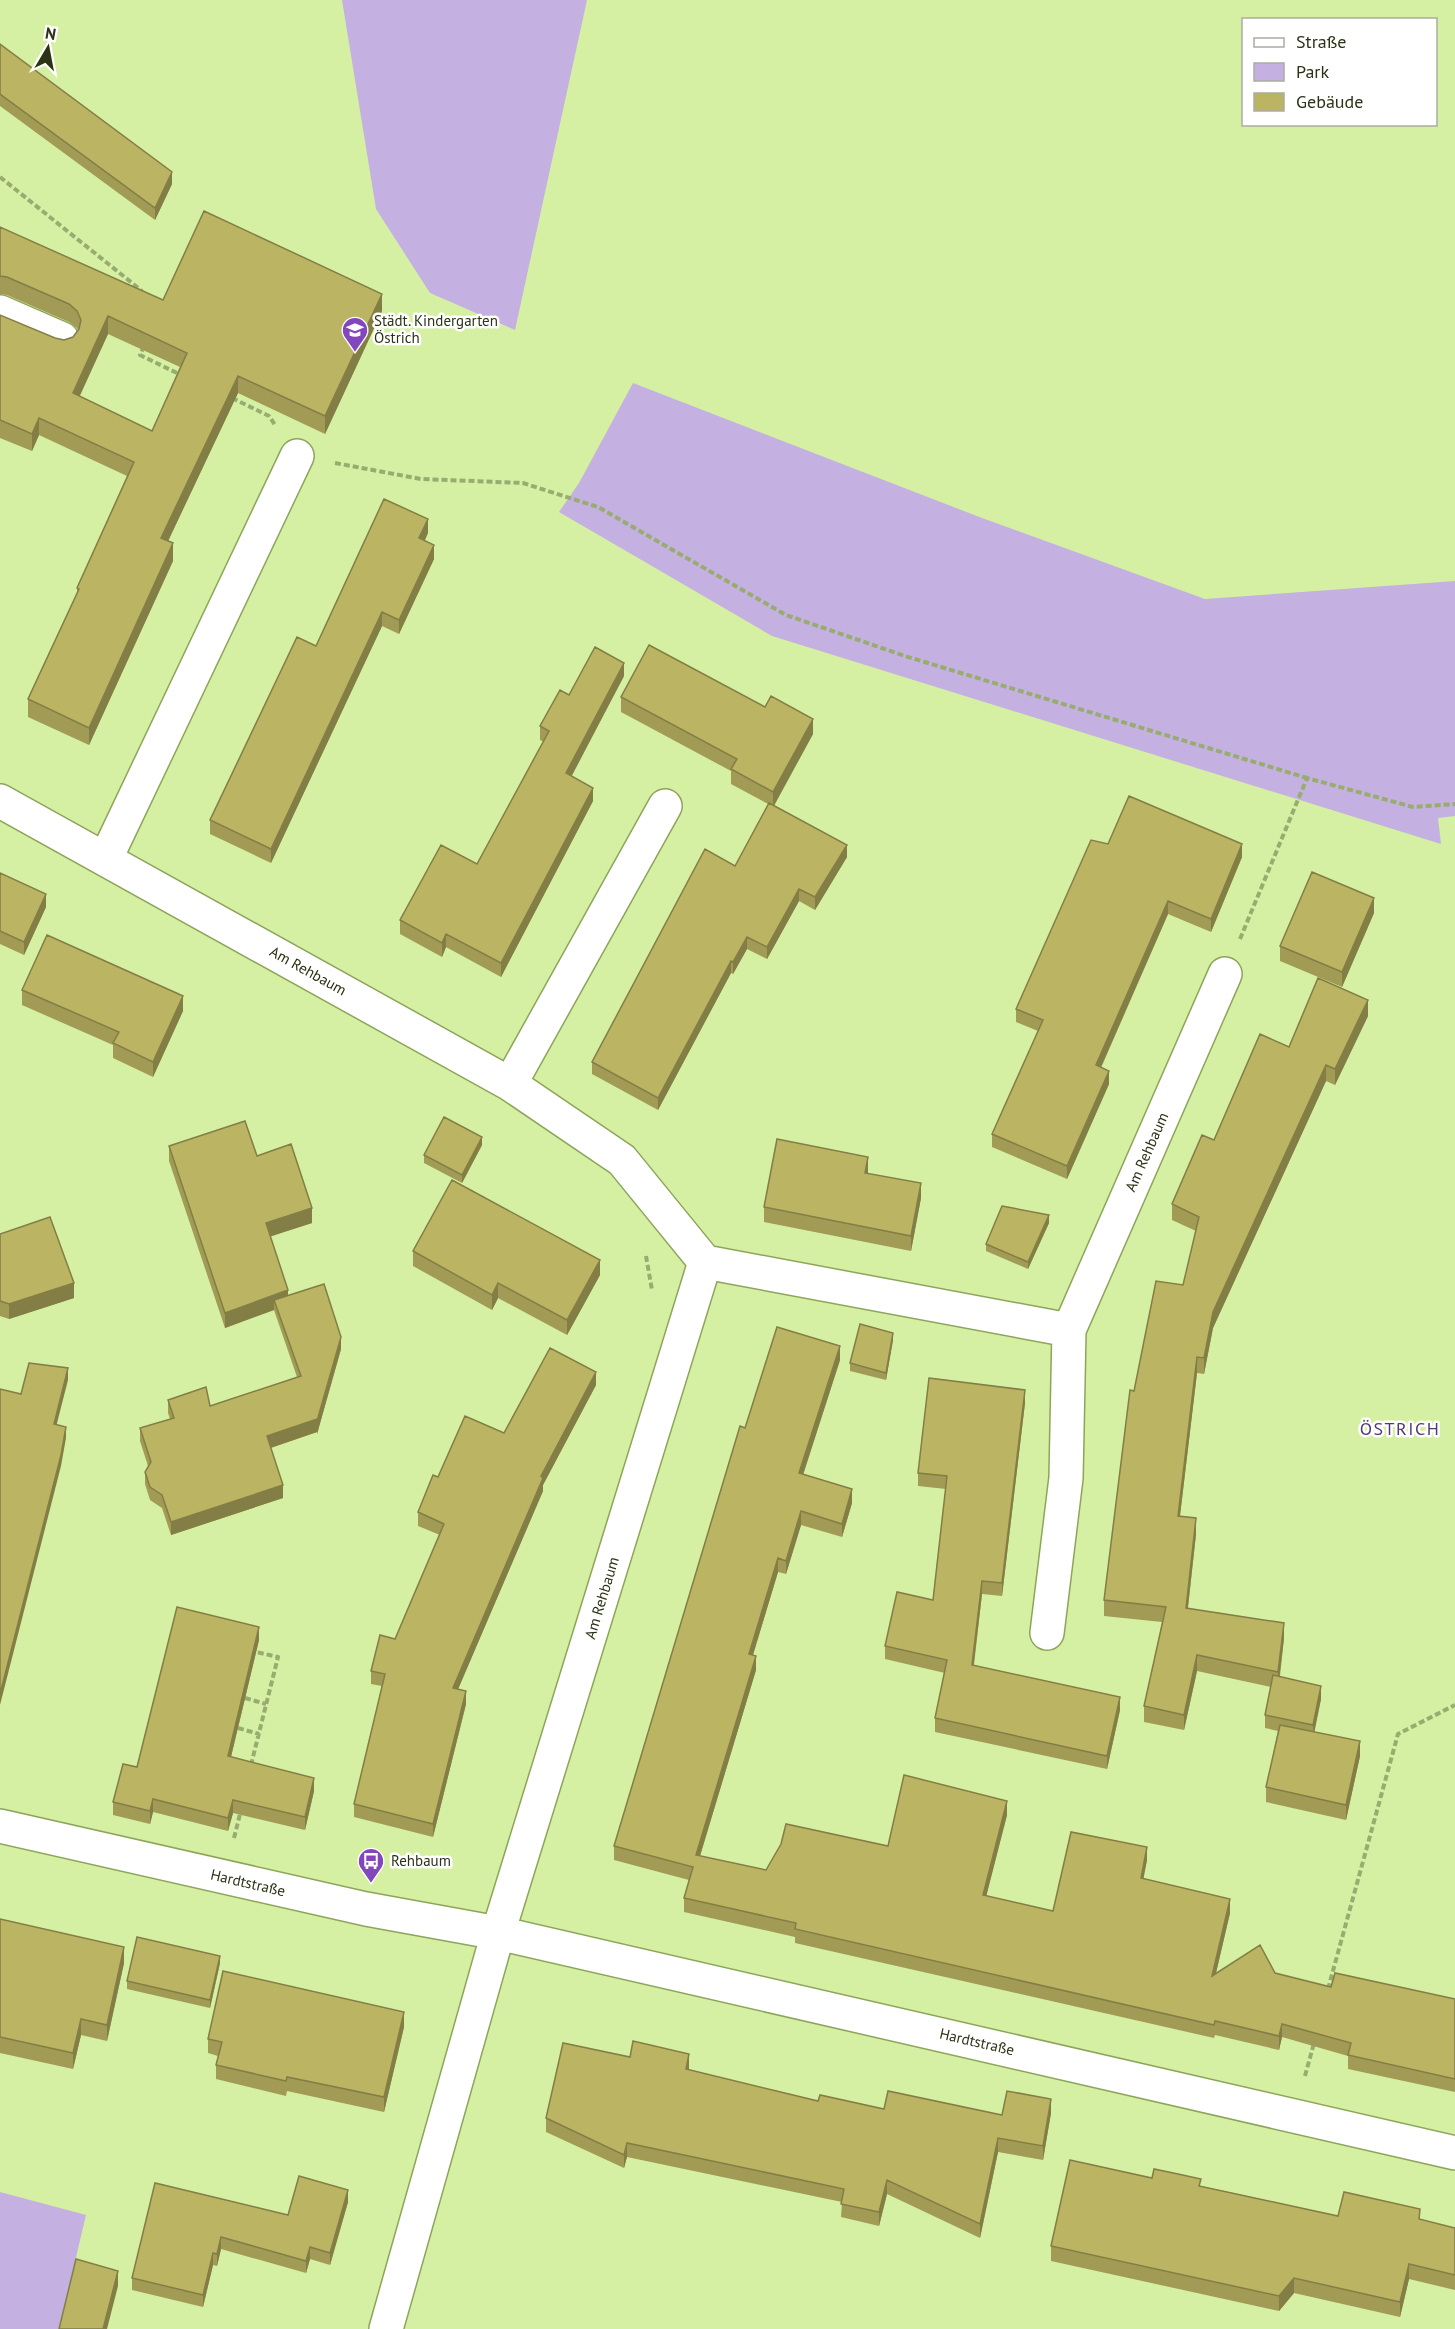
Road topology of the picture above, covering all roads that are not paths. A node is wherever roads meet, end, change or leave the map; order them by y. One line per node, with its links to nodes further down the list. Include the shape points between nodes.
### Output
1 (0, 312): 2 (street)
2 (62, 339)
3 (297, 456): 6 (street)
4 (0, 801): 6 (street, Am Rehbaum)
5 (665, 806): 8 (street)
6 (106, 858): 8 (street, Am Rehbaum)
7 (1226, 974): 10 (street, Am Rehbaum)
8 (510, 1084): 9 (street, Am Rehbaum, via 622,1160)
9 (705, 1262): 10 (street); 13 (street, Am Rehbaum)
10 (1069, 1330): 11 (street, Am Rehbaum, via 1066,1478)
11 (1047, 1633)
12 (0, 1826): 13 (street, Hardtstraße, via 366,1909)
13 (498, 1934): 14 (street, Hardtstraße); 15 (street)
14 (1455, 2153)
15 (386, 2329)

